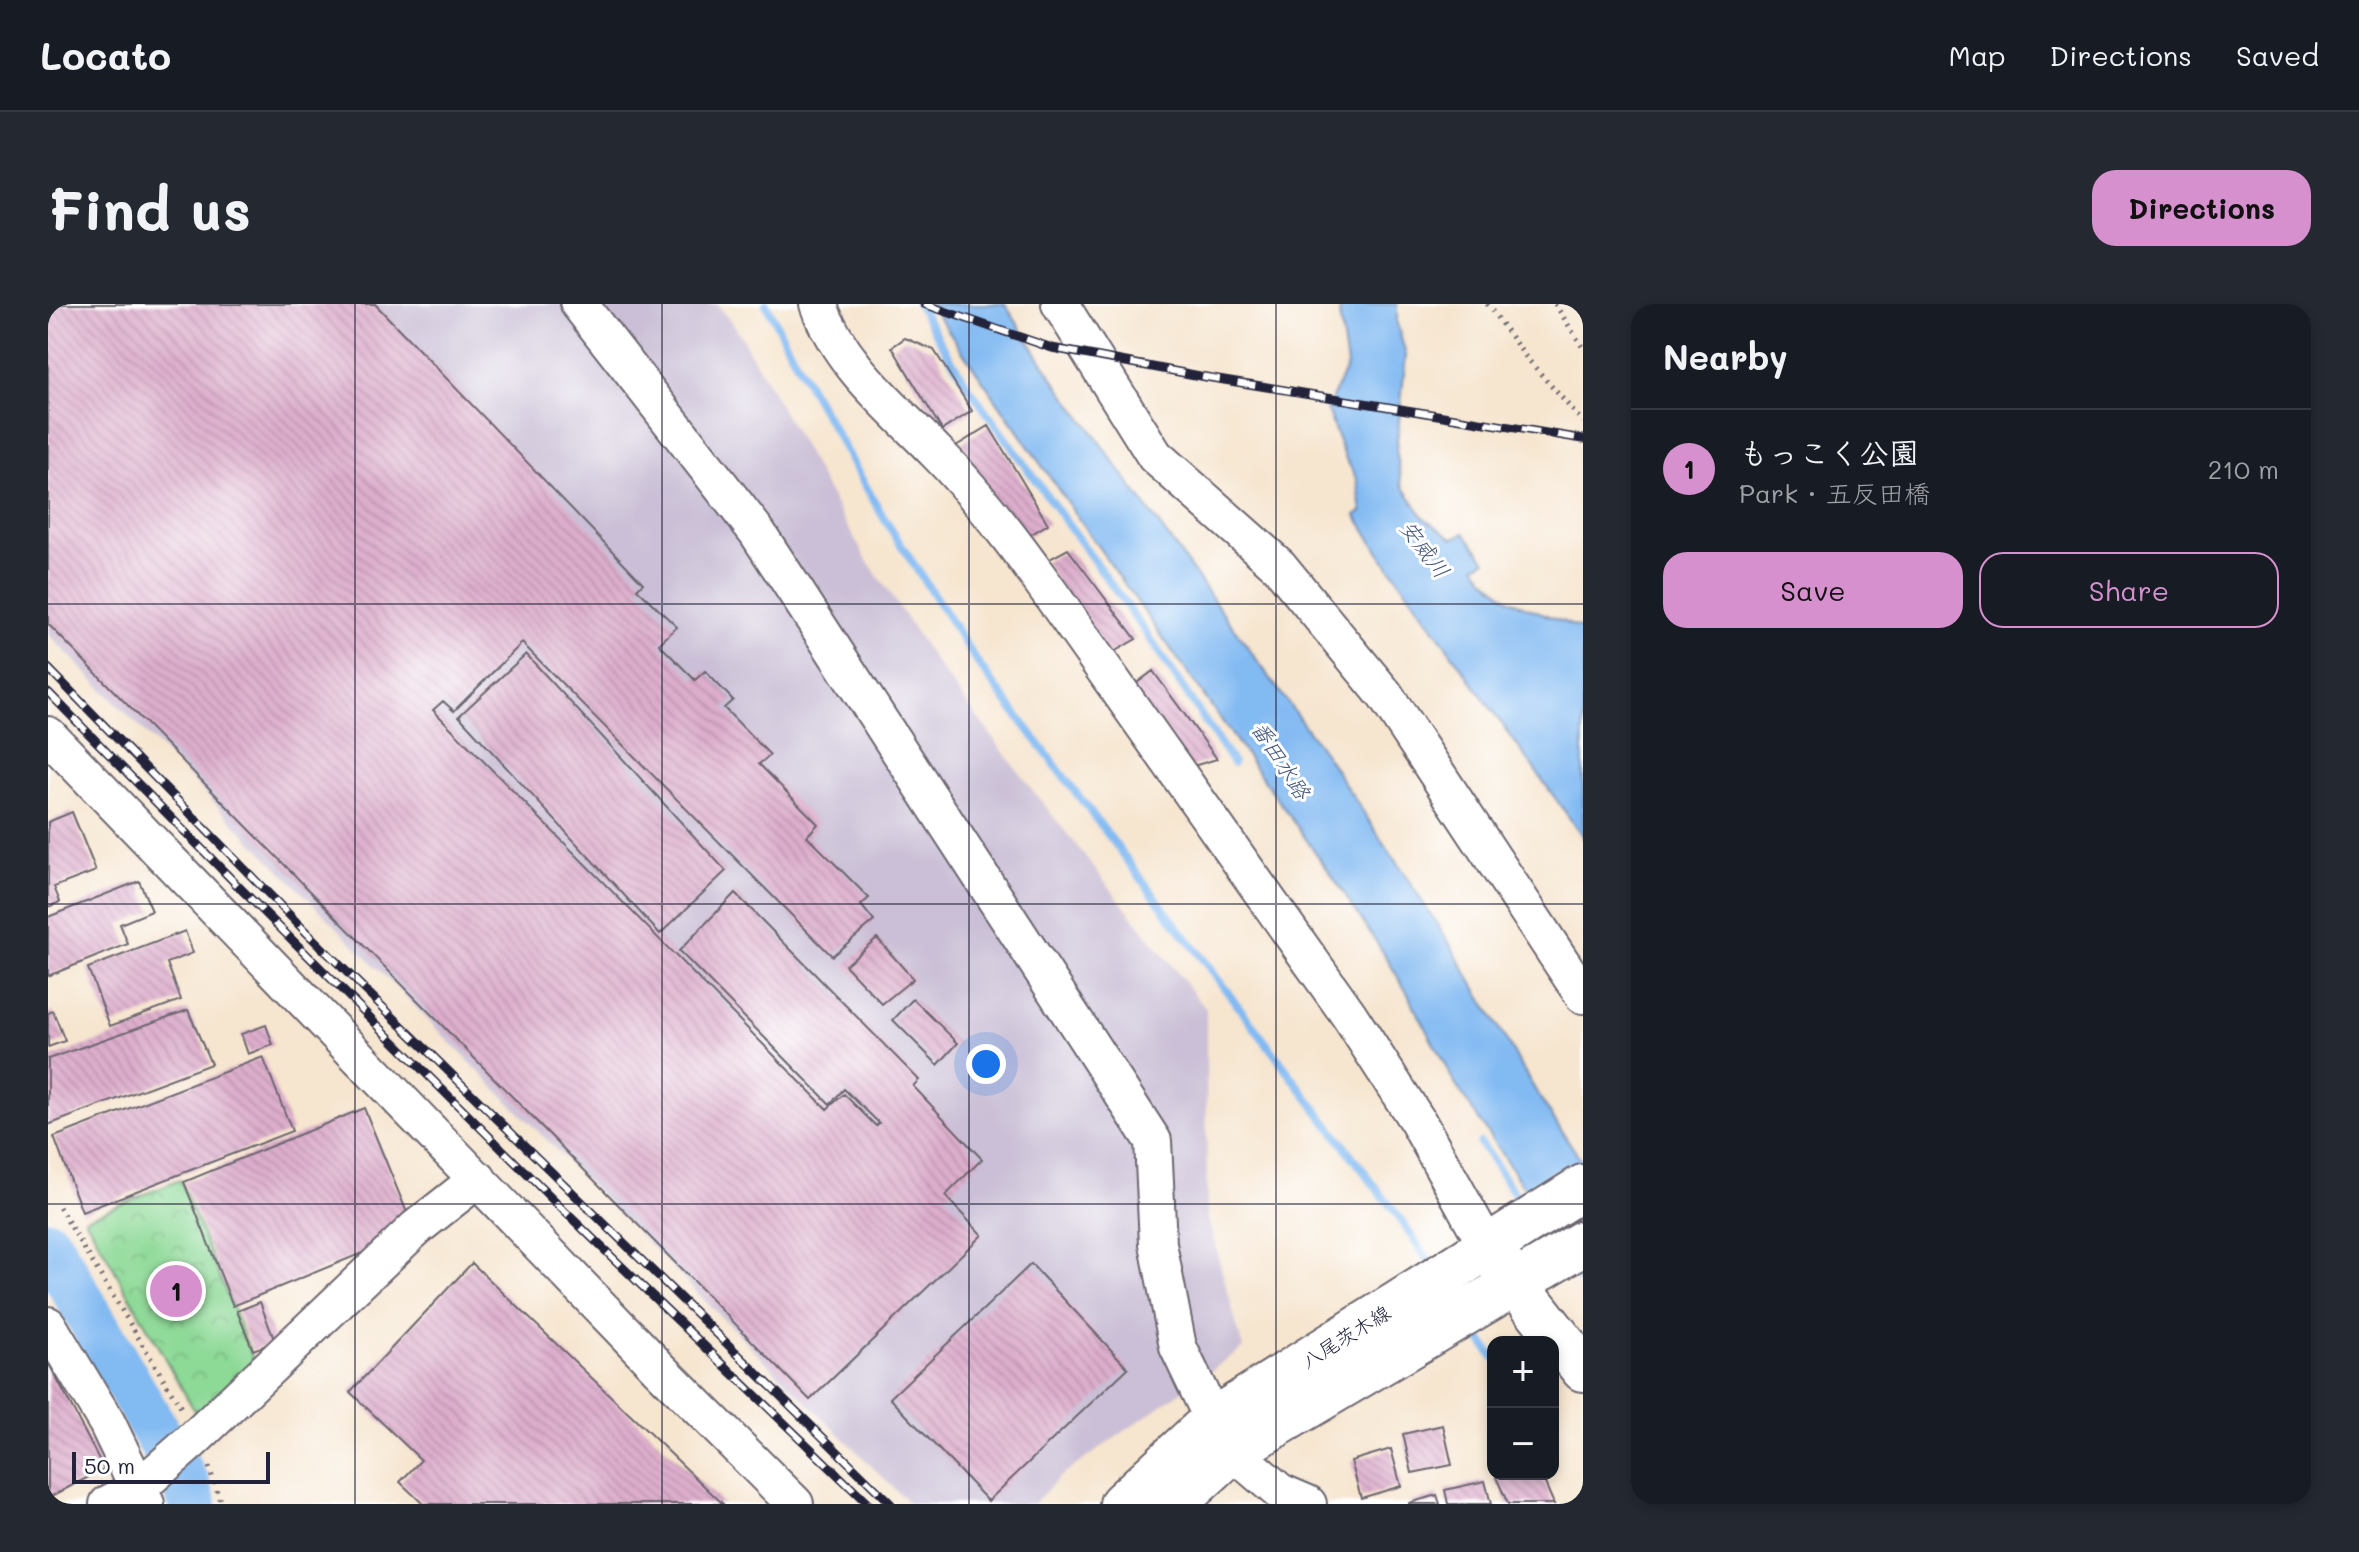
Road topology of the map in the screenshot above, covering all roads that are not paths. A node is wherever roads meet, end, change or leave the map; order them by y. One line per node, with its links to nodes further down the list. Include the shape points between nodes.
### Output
1 (579, 304): 14 (street, via 757,532 1153,1141 1158,1244 1178,1347)
2 (818, 304): 9 (street, via 855,370 941,457 1050,593 1349,1015 1418,1122)
3 (1060, 304): 5 (street, via 1155,456 1279,566 1385,695)
4 (48, 735): 6 (street)
5 (1583, 995)
6 (478, 1179): 15 (street, via 416,1228); 17 (street)
7 (1583, 1187): 9 (main road, 八尾茨木線)
8 (1583, 1243): 10 (main road, 八尾茨木線)
9 (1487, 1248): 10 (main road); 11 (main road, 八尾茨木線)
10 (1515, 1283): 11 (main road, 八尾茨木線); 13 (main road)
11 (1427, 1311): 14 (main road, 八尾茨木線)
12 (48, 1325): 15 (street, via 107,1423)
13 (1583, 1369)
14 (1222, 1435): 16 (main road, 八尾茨木線); 18 (main road, 八尾茨木線); 19 (street, via 1280,1492)
15 (137, 1492)
16 (1176, 1503)
17 (795, 1504)
18 (1122, 1504)
19 (1308, 1504)

